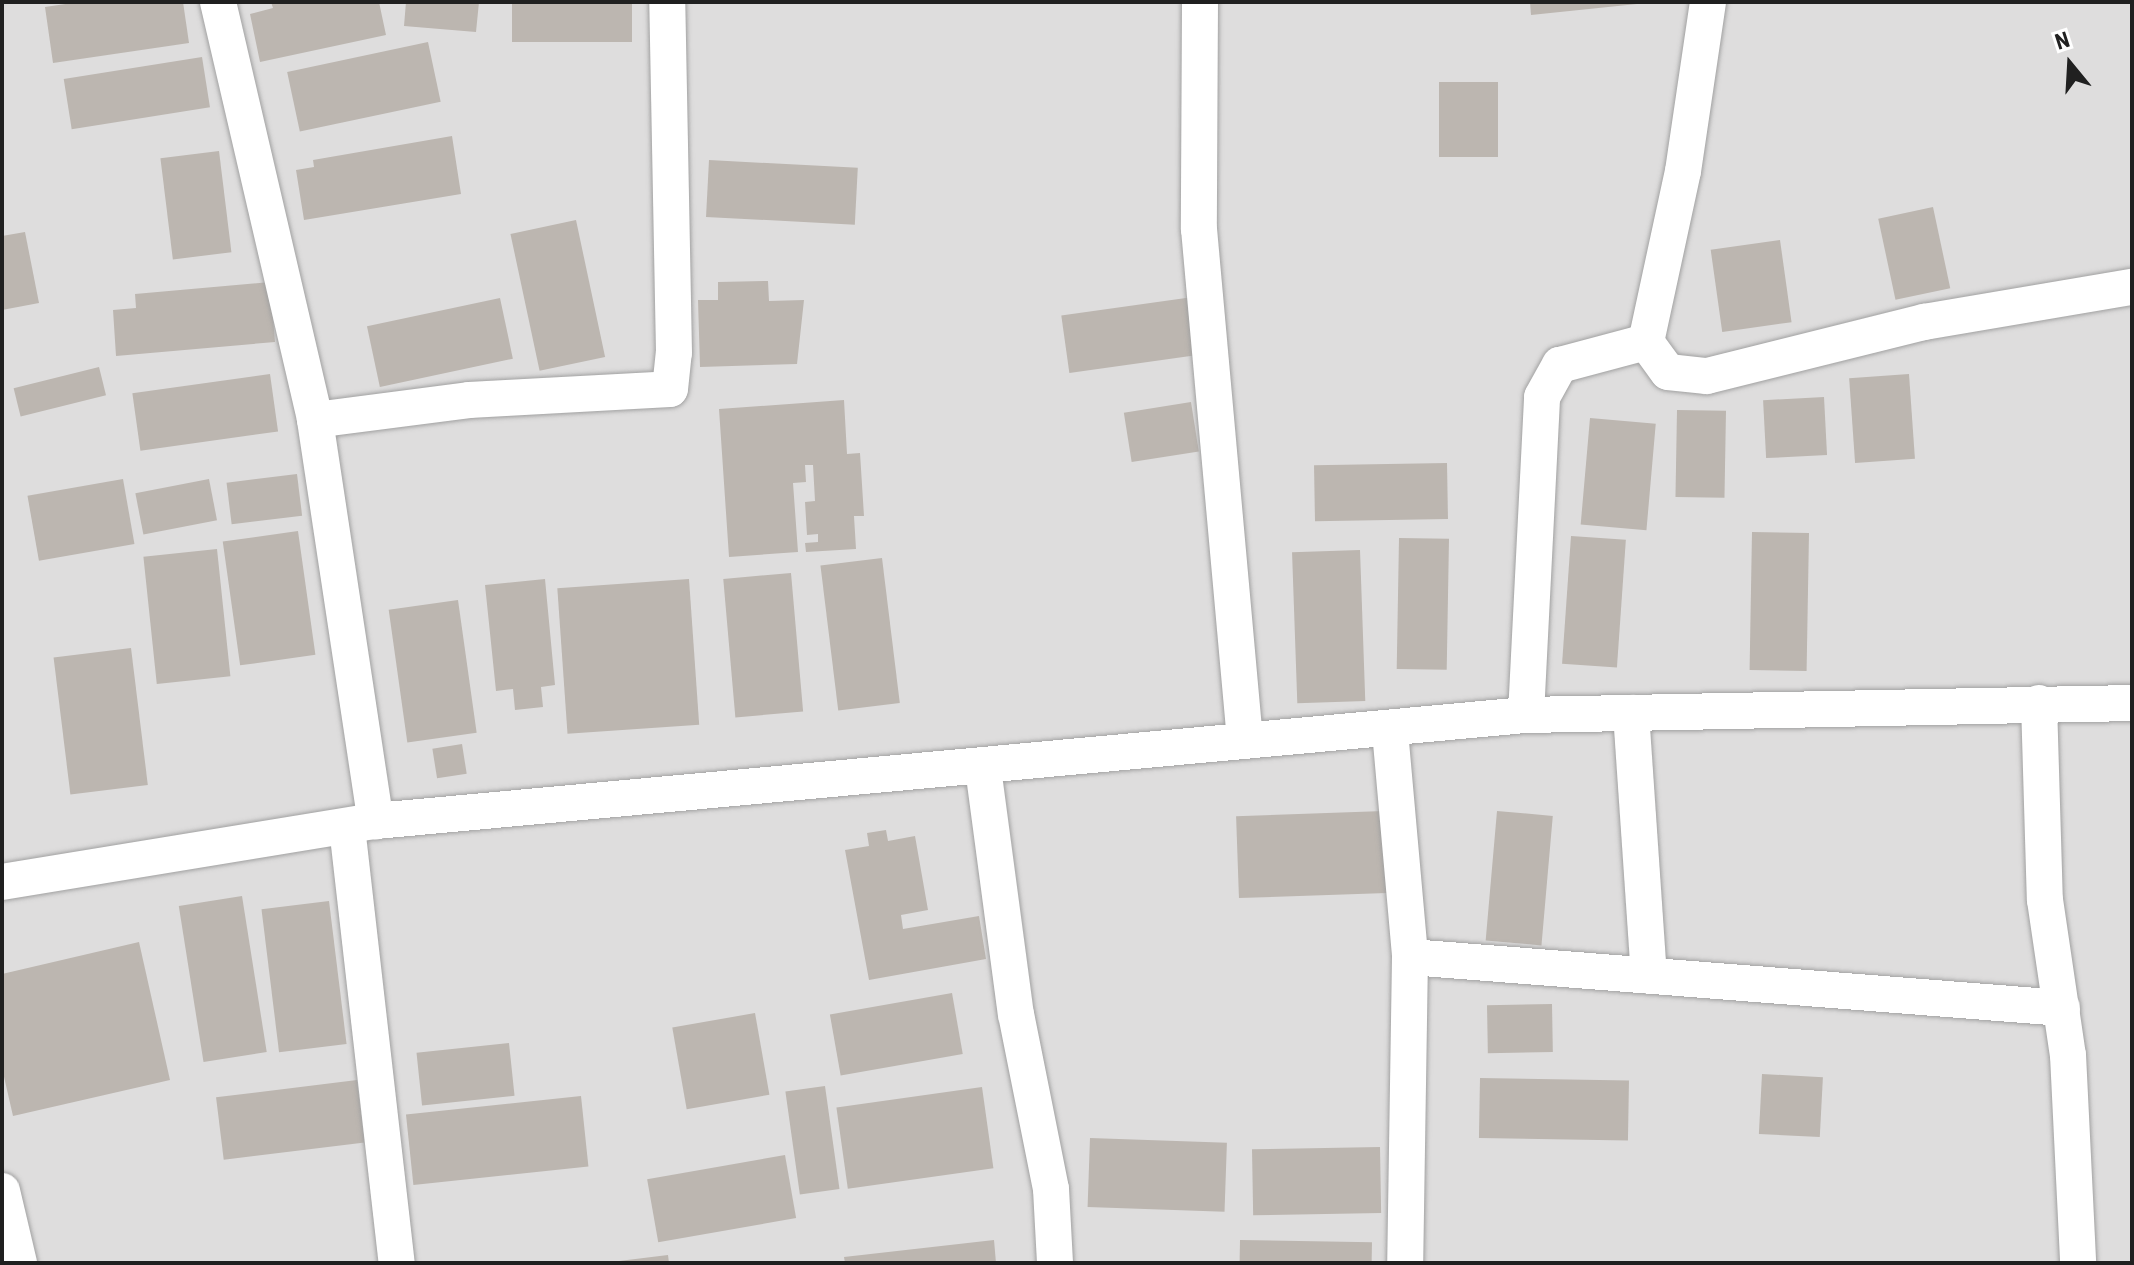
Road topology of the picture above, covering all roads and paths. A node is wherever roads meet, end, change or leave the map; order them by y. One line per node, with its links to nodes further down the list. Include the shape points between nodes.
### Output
1 (218, 2): 7 (street)
2 (667, 2): 7 (street, via 674,353 670,389 469,400)
3 (1200, 2): 13 (street, via 1199,229)
4 (1708, 2): 6 (street, via 1683,171)
5 (2132, 287): 6 (street, via 1924,322 1707,376 1668,372)
6 (1646, 342): 11 (street, via 1560,365 1542,397)
7 (315, 420): 15 (street)
8 (2039, 703): 9 (street); 10 (street); 19 (street, via 2045,900)
9 (2132, 703)
10 (1631, 713): 11 (street); 18 (street)
11 (1526, 715): 12 (street)
12 (1390, 731): 13 (street); 17 (street)
13 (1245, 740): 14 (street)
14 (983, 768): 15 (street); 23 (street, via 1016,1014 1051,1189)
15 (361, 824): 16 (street); 22 (street)
16 (2, 882)
17 (1410, 957): 18 (street); 24 (street)
18 (1649, 975): 19 (street)
19 (2062, 1008): 25 (street)
20 (2, 1191): 21 (street)
21 (19, 1263)
22 (397, 1263)
23 (1055, 1263)
24 (1405, 1263)
25 (2078, 1263)

